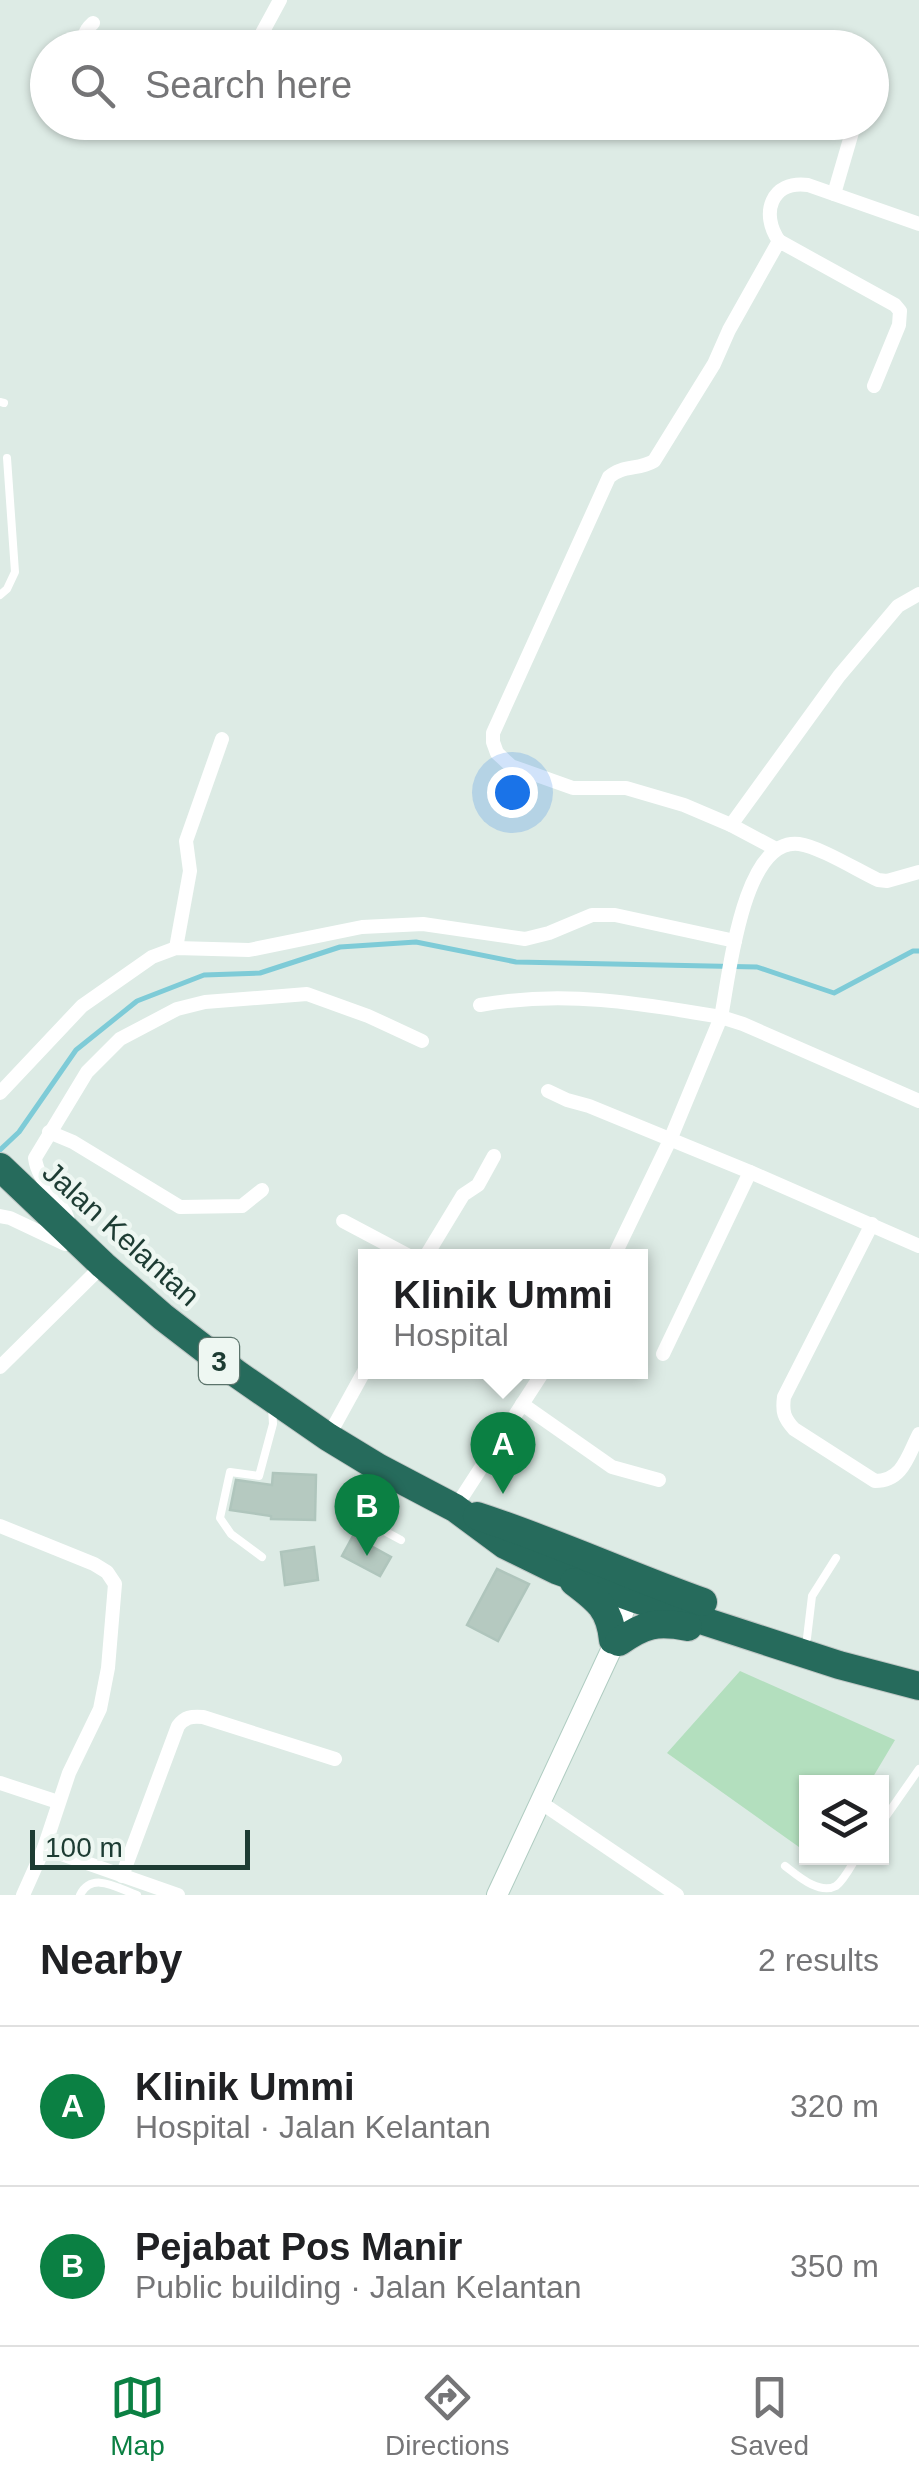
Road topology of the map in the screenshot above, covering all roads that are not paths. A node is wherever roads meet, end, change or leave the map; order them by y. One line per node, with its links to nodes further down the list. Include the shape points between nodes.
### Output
1 (280, 0): 4 (street)
2 (93, 23): 3 (street)
3 (85, 30)
4 (264, 30)
5 (850, 140): 6 (street)
6 (834, 194): 7 (street); 8 (street, via 795,183 777,192 768,222)
7 (919, 224)
8 (779, 242): 9 (street, via 900,311); 14 (street, via 654,461 609,477 493,733 497,753 517,768 582,790 626,788)
9 (874, 386)
10 (7, 458): 12 (lane, via 15,572)
11 (919, 594): 14 (street, via 898,606 839,676)
12 (0, 595)
13 (222, 739): 17 (street, via 186,841 190,872)
14 (731, 825): 15 (street)
15 (772, 853): 16 (street, via 784,845 808,846 887,882); 18 (street, via 752,882)
16 (919, 872)
17 (176, 948): 18 (street, via 249,950 362,927 423,924 525,939 592,915 615,915); 23 (street, via 152,956 82,1006)
18 (734, 948): 20 (street)
19 (480, 1005): 20 (street, via 620,1000)
20 (721, 1018): 24 (street); 26 (street)
21 (422, 1041): 25 (street, via 307,994 205,1002 120,1039 87,1072)
22 (548, 1091): 26 (street)
23 (0, 1092)
24 (919, 1101)
25 (50, 1132): 30 (street, via 180,1207 242,1206); 34 (street, via 35,1158 36,1170 68,1214)
26 (670, 1140): 29 (street); 38 (street)
27 (494, 1156): 37 (street)
28 (4, 1172): 34 (highway, Jalan Kelantan / 3)
29 (750, 1172): 33 (street); 40 (street)
30 (262, 1190)
31 (0, 1216): 34 (street, via 65,1244)
32 (343, 1221): 36 (street)
33 (872, 1224): 35 (street); 46 (street, via 782,1410 794,1429 875,1481 895,1477)
34 (72, 1237): 39 (highway, Jalan Kelantan / 3)
35 (919, 1246)
36 (396, 1249)
37 (430, 1249)
38 (617, 1249)
39 (103, 1265): 41 (street); 44 (highway, Jalan Kelantan / 3)
40 (663, 1354)
41 (0, 1367)
42 (360, 1379): 47 (street)
43 (538, 1379): 45 (street)
44 (271, 1399): 47 (highway, Jalan Kelantan / 3); 53 (lane, via 273,1424 259,1476 230,1472 220,1518)
45 (522, 1404): 49 (street, via 612,1466); 50 (street)
46 (919, 1434)
47 (328, 1437): 48 (highway, Jalan Kelantan / 3)
48 (379, 1468): 50 (highway, Jalan Kelantan / 3); 52 (lane, via 359,1514)
49 (658, 1480)
50 (455, 1508): 55 (highway, Jalan Kelantan / 3, via 505,1546); 56 (highway, Jalan Kelantan / 3, via 515,1528)
51 (0, 1526): 64 (street, via 94,1564 115,1584 100,1710)
52 (401, 1540)
53 (262, 1557)
54 (836, 1558): 58 (lane)
55 (556, 1570): 56 (highway, Jalan Kelantan / 3); 57 (highway, via 606,1611)
56 (638, 1589): 57 (main road); 58 (highway, Jalan Kelantan / 3)
57 (615, 1642): 58 (highway, via 657,1623); 65 (main road)
58 (794, 1643): 59 (highway, Jalan Kelantan / 3); 60 (highway, Jalan Kelantan / 3)
59 (919, 1671)
60 (919, 1686)
61 (335, 1758): 70 (street, via 203,1718 184,1719)
62 (919, 1769): 66 (lane)
63 (0, 1784): 64 (street)
64 (58, 1802): 67 (street)
65 (540, 1802): 75 (main road); 76 (street)
66 (889, 1812)
67 (44, 1848): 70 (street); 71 (street)
68 (851, 1865): 69 (lane, via 826,1890)
69 (785, 1866)
70 (122, 1876): 74 (street)
71 (23, 1895)
72 (80, 1895): 73 (lane, via 94,1882)
73 (137, 1895)
74 (178, 1895)
75 (497, 1895)
76 (677, 1895)

